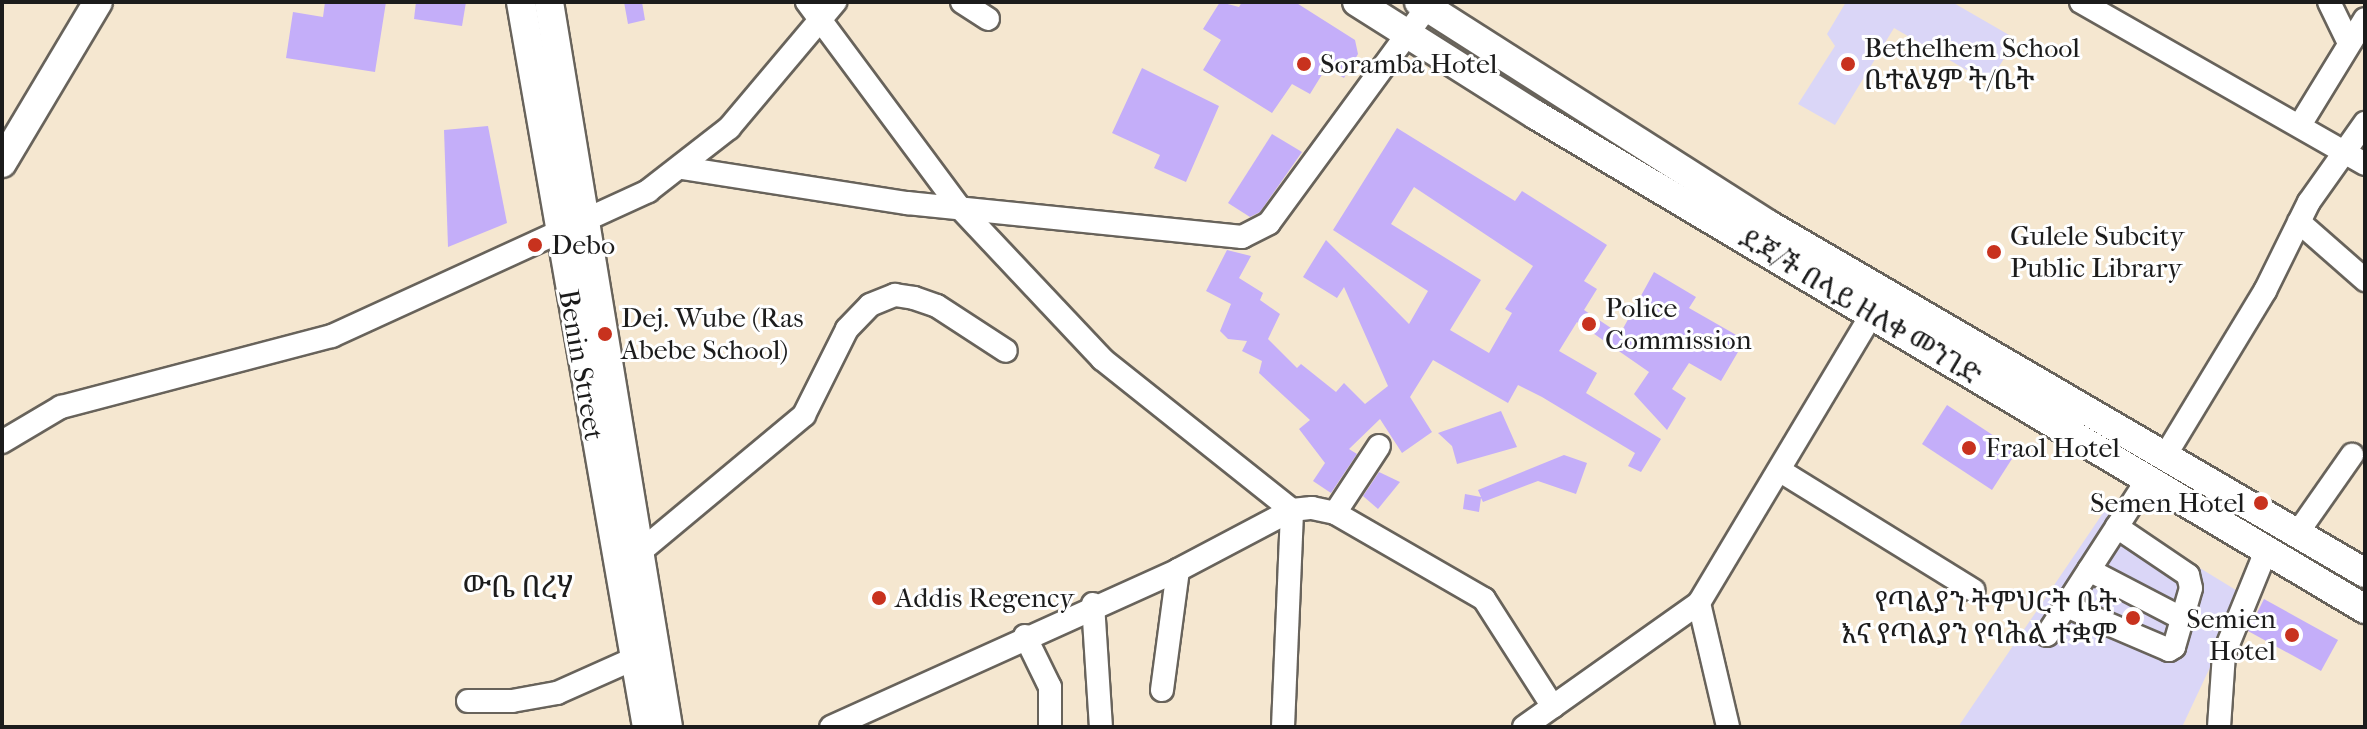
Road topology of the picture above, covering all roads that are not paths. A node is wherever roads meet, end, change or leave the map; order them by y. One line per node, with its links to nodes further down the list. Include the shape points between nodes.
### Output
1 (98, 2): 20 (main road)
2 (521, 2): 16 (main road, Benin Street)
3 (549, 2): 16 (main road, Benin Street)
4 (807, 2): 13 (street)
5 (835, 2): 13 (street)
6 (962, 2): 11 (street)
7 (1357, 2): 14 (main road, ደጃ/ች በላይ ዘለቀ መንገድ)
8 (2081, 2): 18 (street)
9 (2329, 2): 15 (street)
10 (1425, 4): 14 (street); 27 (main road)
11 (988, 19)
12 (2365, 19): 15 (street)
13 (821, 22): 22 (street, via 729,128); 23 (street)
14 (1404, 34): 23 (street, via 1259,233 1242,237); 27 (main road, ደጃ/ች በላይ ዘለቀ መንገድ)
15 (2349, 43): 18 (street)
16 (550, 85): 25 (main road, Benin Street)
17 (2365, 123): 19 (street)
18 (2300, 125): 19 (street)
19 (2341, 151): 21 (street); 24 (street)
20 (2, 163)
21 (2365, 164)
22 (683, 168): 23 (street); 25 (street)
23 (959, 207): 35 (street, via 1102,359)
24 (2299, 222): 26 (street); 32 (street, via 2265,291)
25 (572, 226): 29 (street, via 332,336 61,407); 40 (main road, Benin Street)
26 (2365, 280)
27 (1880, 301): 32 (main road); 33 (street); 34 (main road, ደጃ/ች በላይ ዘለቀ መንገድ)
28 (1006, 351): 40 (street, via 937,306 914,298 895,295 870,305 847,329 804,415)
29 (2, 442)
30 (1379, 446): 36 (street)
31 (2352, 455): 38 (street)
32 (2165, 456): 38 (main road)
33 (1782, 472): 44 (street); 45 (street)
34 (2148, 479): 37 (street); 39 (main road, ደጃ/ች በላይ ዘለቀ መንገድ)
35 (1292, 510): 36 (street); 41 (street); 61 (street)
36 (1335, 513): 55 (street, via 1484,599)
37 (2117, 527): 42 (street); 49 (street, via 2188,575 2191,588)
38 (2296, 535): 43 (main road)
39 (2266, 551): 48 (main road, ደጃ/ች በላይ ዘለቀ መንገድ); 64 (street, via 2224,654)
40 (627, 562): 52 (main road, Benin Street)
41 (1178, 570): 46 (street); 53 (street)
42 (2089, 570): 47 (street); 49 (street)
43 (2365, 573)
44 (1973, 590)
45 (1699, 603): 55 (street); 63 (street)
46 (1093, 604): 51 (street); 60 (street)
47 (2066, 606): 49 (street, via 2169,650); 50 (street)
48 (2365, 609)
49 (2183, 619)
50 (2047, 635)
51 (1025, 636): 58 (street); 59 (street, via 1050,687)
52 (644, 656): 54 (street, via 557,693); 56 (main road, Benin Street); 57 (main road, Benin Street)
53 (1162, 690)
54 (468, 701)
55 (1553, 707): 62 (street)
56 (647, 727)
57 (668, 727)
58 (831, 727)
59 (1050, 727)
60 (1101, 727)
61 (1283, 727)
62 (1524, 727)
63 (1728, 727)
64 (2219, 727)

